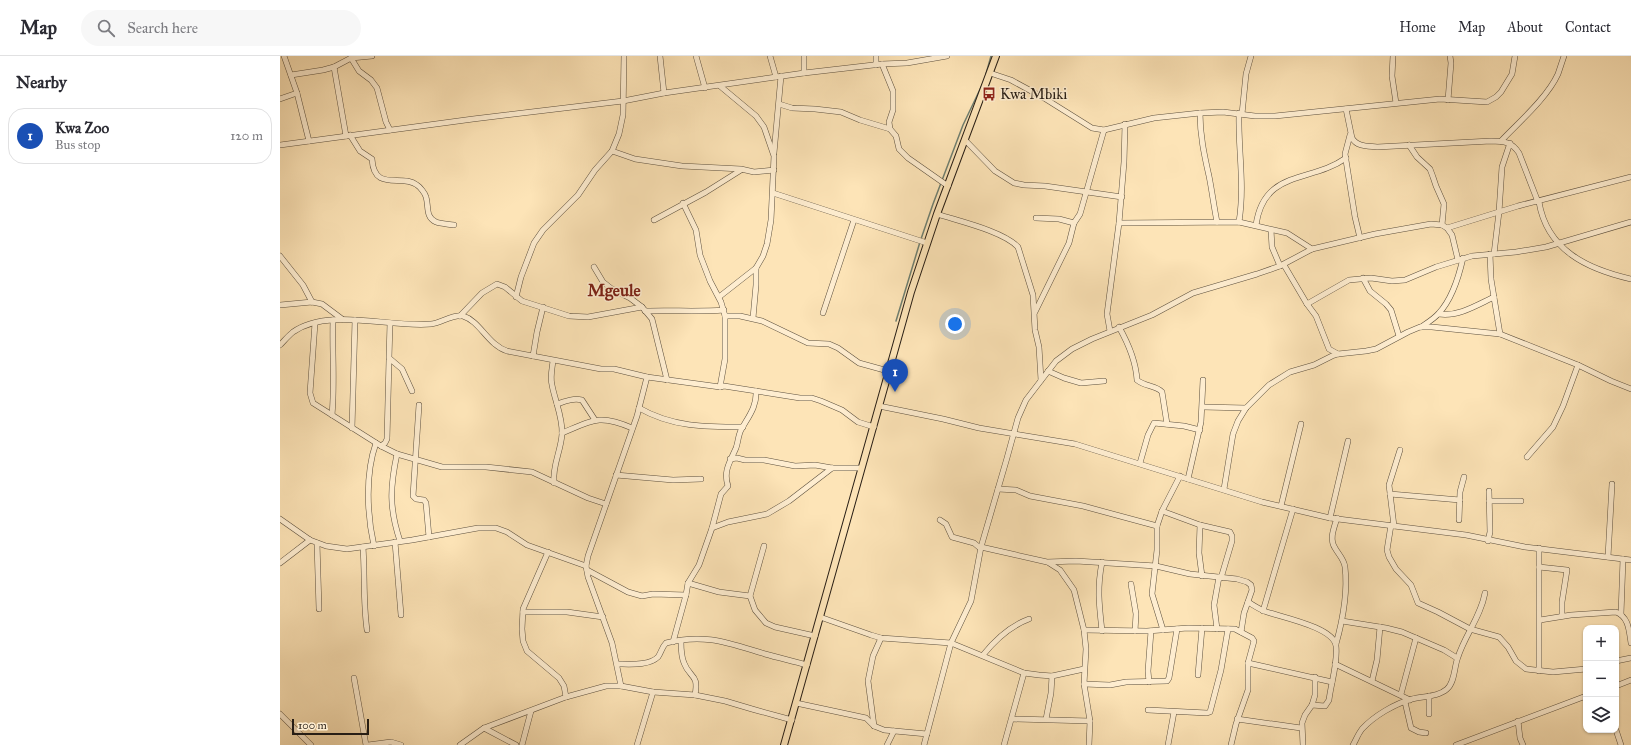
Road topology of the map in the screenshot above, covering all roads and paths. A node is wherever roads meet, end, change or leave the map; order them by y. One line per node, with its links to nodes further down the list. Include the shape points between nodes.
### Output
1 (284, 56): 22 (street)
2 (372, 56): 16 (street)
3 (624, 56): 30 (street)
4 (660, 56): 27 (street)
5 (696, 56): 25 (street)
6 (770, 56): 23 (street)
7 (804, 56): 20 (street)
8 (876, 56): 18 (street)
9 (947, 56): 17 (street)
10 (996, 56): 21 (main road)
11 (1251, 56): 35 (street)
12 (1393, 56): 31 (street, via 1392,76)
13 (1450, 56): 29 (street)
14 (1515, 56): 29 (street, via 1512,74 1496,97 1487,102)
15 (1564, 56): 44 (street, via 1551,86)
16 (351, 58): 19 (street); 38 (street, via 359,72 373,82)
17 (882, 64): 18 (street); 37 (street, via 893,92)
18 (876, 65): 20 (street)
19 (334, 67): 22 (street); 41 (street)
20 (804, 73): 23 (street)
21 (990, 73): 39 (street, via 1011,80 1092,128); 42 (main road)
22 (291, 75): 26 (street)
23 (779, 77): 24 (street); 32 (street)
24 (720, 86): 25 (street); 49 (street, via 756,116 764,127)
25 (705, 88): 27 (street)
26 (297, 93): 28 (street); 43 (street)
27 (664, 93): 30 (street)
28 (280, 99)
29 (1448, 100): 31 (street)
30 (623, 101): 38 (street); 48 (street, via 619,134)
31 (1396, 103): 33 (street)
32 (779, 104): 37 (street, via 796,109 841,112); 49 (street)
33 (1346, 109): 35 (street, via 1275,116); 40 (street)
34 (1200, 113): 35 (street); 36 (street); 65 (street, via 1203,151)
35 (1241, 113): 66 (street, via 1238,136 1243,189)
36 (1125, 124): 39 (street); 57 (street)
37 (890, 129): 54 (street, via 896,136 899,148 908,158)
38 (390, 130): 41 (street)
39 (1104, 130): 56 (street)
40 (1350, 134): 47 (street, via 1354,142 1360,145); 50 (street)
41 (348, 136): 43 (street); 70 (street, via 360,151 372,159 374,171 382,178 414,183 426,196 431,218 436,222)
42 (965, 140): 54 (main road); 56 (street, via 995,171 1014,183)
43 (309, 141): 46 (street)
44 (1501, 141): 45 (street); 47 (street)
45 (1510, 143): 58 (street, via 1519,153); 60 (street, via 1502,167)
46 (280, 145)
47 (1409, 145): 72 (street, via 1430,169 1444,204)
48 (612, 151): 51 (street, via 635,159 682,166); 86 (street, via 578,195 537,238 527,258)
49 (774, 156): 52 (street)
50 (1346, 158): 71 (street, via 1329,168 1296,178 1272,190 1260,206); 74 (street)
51 (742, 169): 52 (street, via 754,172); 59 (street)
52 (774, 170): 55 (street)
53 (1631, 177): 58 (street)
54 (948, 186): 61 (main road)
55 (773, 193): 64 (street); 83 (street, via 772,220 767,244)
56 (1086, 193): 57 (street); 68 (street, via 1080,214)
57 (1122, 198): 69 (street)
58 (1539, 202): 60 (street); 76 (street, via 1547,227)
59 (683, 203): 63 (street); 87 (street, via 696,230 700,255)
60 (1499, 212): 72 (street); 78 (street)
61 (937, 214): 75 (main road); 96 (street, via 1013,241 1024,261)
62 (1036, 218): 68 (street)
63 (654, 220)
64 (854, 220): 75 (street); 95 (street)
65 (1217, 222): 66 (street); 69 (street)
66 (1239, 222): 71 (street)
67 (1631, 222): 76 (street)
68 (1074, 223): 96 (street, via 1069,243)
69 (1119, 223): 108 (street, via 1107,314)
70 (454, 225)
71 (1256, 225): 73 (street)
72 (1445, 226): 74 (street, via 1431,224); 80 (street, via 1452,235)
73 (1271, 230): 77 (street, via 1287,233); 81 (street, via 1272,248)
74 (1360, 238): 77 (street)
75 (927, 243): 117 (main road)
76 (1559, 245): 78 (street); 85 (street, via 1573,257 1590,266)
77 (1312, 249): 81 (street)
78 (1492, 254): 80 (street); 88 (street, via 1491,279)
79 (280, 256): 89 (street, via 303,285)
80 (1460, 259): 84 (street, via 1405,280); 97 (street, via 1460,272)
81 (1282, 265): 90 (street); 106 (street, via 1193,293 1152,315)
82 (594, 268): 93 (street, via 603,282)
83 (756, 268): 87 (street); 100 (street)
84 (1362, 278): 90 (street, via 1341,283); 110 (street, via 1370,291 1391,310)
85 (1631, 278)
86 (516, 297): 92 (street); 98 (street, via 505,287 496,284 482,293)
87 (719, 297): 94 (street)
88 (1494, 297): 97 (street, via 1456,313); 109 (street)
89 (312, 302): 91 (street); 101 (street, via 322,304)
90 (1307, 304): 112 (street, via 1316,316 1329,349)
91 (280, 305)
92 (543, 307): 93 (street, via 579,317); 113 (street)
93 (644, 309): 94 (street, via 696,312); 120 (street, via 652,319)
94 (724, 310): 99 (street)
95 (822, 313)
96 (1035, 313): 121 (street)
97 (1438, 314): 107 (street)
98 (460, 316): 105 (street, via 432,324); 113 (street, via 470,320 499,349)
99 (725, 316): 100 (street); 124 (street, via 725,359)
100 (753, 318): 117 (street, via 808,342 829,344 859,363)
101 (342, 319): 102 (street); 103 (street)
102 (333, 320): 104 (street); 134 (street)
103 (355, 320): 105 (street); 140 (street)
104 (314, 323): 111 (street, via 293,332); 134 (street, via 310,398 313,403)
105 (390, 323): 114 (street)
106 (1119, 327): 108 (street); 136 (street, via 1129,345 1138,380 1142,385 1159,388 1162,392)
107 (1420, 327): 109 (street); 110 (street)
108 (1110, 331): 118 (street, via 1072,349)
109 (1500, 334): 116 (street)
110 (1400, 336): 112 (street, via 1376,349)
111 (280, 345)
112 (1338, 354): 133 (street, via 1278,378)
113 (533, 356): 115 (street)
114 (389, 360): 126 (street, via 402,370); 146 (street, via 387,438 385,443)
115 (553, 361): 119 (street, via 614,369); 128 (street, via 552,386)
116 (1578, 365): 125 (street); 149 (street, via 1553,427)
117 (888, 371): 130 (main road)
118 (1048, 371): 121 (street); 123 (street, via 1080,383)
119 (647, 377): 120 (street); 132 (street)
120 (667, 380): 124 (street)
121 (1041, 380): 144 (street, via 1026,400)
122 (1203, 380): 131 (street)
123 (1104, 381)
124 (720, 387): 127 (street)
125 (1631, 389)
126 (412, 391)
127 (756, 391): 138 (street, via 756,400); 139 (street, via 812,398 842,410 858,422)
128 (557, 404): 135 (street, via 567,400 582,400); 143 (street)
129 (419, 405): 150 (street)
130 (879, 406): 139 (main road); 144 (street)
131 (1203, 407): 133 (street); 142 (street)
132 (639, 408): 138 (street, via 660,419 678,423); 141 (street)
133 (1246, 408): 163 (street, via 1233,434)
134 (332, 415): 140 (street)
135 (595, 420): 141 (street, via 606,419); 143 (street)
136 (1167, 424): 142 (street); 152 (street, via 1152,424)
137 (1301, 424): 170 (street)
138 (743, 427): 151 (street)
139 (874, 427): 154 (main road)
140 (352, 428): 146 (street)
141 (632, 428): 155 (street)
142 (1200, 430): 159 (street)
143 (562, 433): 160 (street, via 553,476)
144 (1014, 434): 152 (street, via 1075,444); 162 (street)
145 (1348, 441): 173 (street)
146 (379, 445): 148 (street); 187 (street, via 372,458 368,504 369,526)
147 (1400, 450): 165 (street, via 1392,473)
148 (397, 454): 150 (street); 185 (street, via 390,500)
149 (1527, 457)
150 (417, 460): 160 (street, via 442,467 486,467 532,472); 182 (street, via 413,496 426,503)
151 (730, 460): 153 (street, via 764,460 795,466 815,465); 181 (street, via 726,479 728,486 720,494)
152 (1140, 463): 156 (street)
153 (832, 468): 154 (street); 181 (street, via 789,501 767,514)
154 (861, 468): 217 (main road)
155 (616, 474): 158 (street, via 673,480); 169 (street)
156 (1180, 476): 159 (street); 172 (street)
157 (1464, 477): 166 (street)
158 (701, 479)
159 (1188, 479): 163 (street)
160 (554, 483): 169 (street)
161 (1612, 484): 193 (street)
162 (998, 489): 180 (street, via 1016,490 1030,496 1083,506); 190 (street)
163 (1224, 490): 170 (street)
164 (1488, 491): 167 (street)
165 (1390, 494): 166 (street); 179 (street)
166 (1460, 500): 177 (street)
167 (1489, 501): 168 (street); 184 (street)
168 (1521, 501)
169 (606, 504): 201 (street, via 588,556)
170 (1281, 506): 171 (street)
171 (1293, 509): 173 (street); 211 (street)
172 (1162, 512): 178 (street); 180 (street)
173 (1330, 518): 174 (street)
174 (1337, 518): 179 (street); 220 (street, via 1332,539 1345,566)
175 (280, 519): 183 (street)
176 (940, 520): 190 (street, via 946,524 952,537)
177 (1459, 520)
178 (1200, 525): 202 (street, via 1199,553); 203 (street, via 1228,531 1231,534 1232,541)
179 (1393, 525): 184 (street); 226 (street, via 1387,550 1389,557 1411,585 1418,603)
180 (1157, 526): 199 (street)
181 (712, 528): 204 (street, via 699,565)
182 (429, 537): 185 (street); 192 (street, via 478,528 496,528)
183 (310, 540): 186 (street); 198 (street)
184 (1488, 540): 191 (street)
185 (397, 542): 187 (street); 214 (street)
186 (316, 543): 189 (street, via 346,549); 210 (street)
187 (374, 546): 189 (street)
188 (764, 546): 208 (street)
189 (363, 547): 227 (street, via 363,597)
190 (980, 547): 196 (street); 239 (street, via 971,601)
191 (1539, 548): 193 (street); 200 (street)
192 (548, 552): 201 (street); 212 (street)
193 (1608, 557): 194 (street)
194 (1623, 559): 195 (street); 213 (street)
195 (1631, 560)
196 (1047, 562): 197 (street); 228 (street, via 1060,570 1074,590)
197 (1102, 562): 199 (street); 229 (street, via 1098,595)
198 (280, 563)
199 (1156, 566): 202 (street); 230 (street, via 1152,586 1153,600)
200 (1539, 567): 215 (street, via 1567,570); 219 (street)
201 (587, 568): 207 (street, via 628,592 642,596); 216 (street)
202 (1202, 576): 203 (street)
203 (1220, 577): 209 (street, via 1249,583 1252,590); 224 (street, via 1214,605)
204 (688, 583): 207 (street); 208 (street, via 719,592)
205 (1131, 584): 231 (street, via 1136,614)
206 (1485, 592): 226 (street, via 1483,603)
207 (686, 595): 238 (street)
208 (750, 596): 234 (street, via 755,610 766,623)
209 (1248, 602): 211 (street); 233 (street)
210 (319, 609)
211 (1263, 610): 241 (street, via 1316,628 1333,638)
212 (523, 612): 216 (street, via 567,612); 270 (street, via 522,629 527,651 559,678 564,686)
213 (1621, 614): 215 (street, via 1610,611); 240 (street, via 1627,624)
214 (401, 616)
215 (1562, 616): 219 (street)
216 (603, 617): 247 (street)
217 (820, 617): 234 (main road); 235 (street)
218 (1029, 619): 242 (street, via 1016,625 998,639)
219 (1540, 620): 252 (street)
220 (1342, 621): 221 (street); 241 (street)
221 (1380, 627): 236 (street); 259 (street)
222 (1202, 628): 223 (street); 224 (street); 254 (street)
223 (1177, 629): 230 (street); 260 (street, via 1169,678 1166,682)
224 (1217, 629): 225 (street)
225 (1228, 629): 233 (street); 276 (street, via 1210,712)
226 (1470, 629): 243 (street); 252 (street, via 1499,637 1520,666)
227 (367, 630)
228 (1084, 630): 229 (street); 250 (street)
229 (1102, 630): 231 (street)
230 (1163, 630): 232 (street)
231 (1135, 631): 232 (street)
232 (1151, 631): 260 (street)
233 (1241, 632): 246 (street, via 1254,642)
234 (815, 636): 249 (main road)
235 (881, 638): 239 (street); 285 (street, via 873,656 868,681)
236 (1416, 638): 243 (street); 266 (street)
237 (681, 641): 238 (street); 249 (street, via 715,640); 267 (street, via 684,665 697,682)
238 (673, 642): 247 (street, via 664,645 657,657 650,661)
239 (951, 643): 242 (street); 291 (street)
240 (1631, 643)
241 (1336, 644): 248 (street)
242 (983, 656): 253 (street)
243 (1457, 658): 268 (street, via 1451,684 1440,693)
244 (1631, 658): 245 (street)
245 (1619, 660)
246 (1248, 663): 256 (street); 281 (street, via 1248,690)
247 (617, 664): 264 (street)
248 (1335, 664): 259 (street); 261 (street)
249 (807, 665): 272 (main road)
250 (1084, 669): 255 (street); 262 (street)
251 (1583, 669): 252 (street)
252 (1540, 671)
253 (1024, 673): 255 (street); 279 (street)
254 (1198, 675)
255 (1052, 676): 280 (street)
256 (1316, 677): 261 (street); 273 (street)
257 (354, 678): 293 (street)
258 (1631, 680): 263 (street)
259 (1372, 681): 266 (street)
260 (1149, 682): 262 (street)
261 (1332, 682): 273 (street, via 1327,704)
262 (1084, 684): 283 (street)
263 (1619, 685)
264 (621, 686): 265 (street); 270 (street, via 606,686)
265 (653, 692): 267 (street); 298 (street)
266 (1401, 694): 271 (street)
267 (695, 695): 282 (street)
268 (1429, 696): 271 (street); 278 (street)
269 (1583, 697): 284 (street)
270 (566, 698): 275 (street)
271 (1407, 701): 289 (street, via 1411,728); 307 (street, via 1377,716 1362,728)
272 (796, 703): 282 (main road); 285 (street, via 860,716)
273 (1312, 705): 287 (street, via 1304,716)
274 (1148, 710): 276 (street)
275 (531, 711): 286 (street); 297 (street)
276 (1174, 712): 304 (street)
277 (280, 714): 292 (street)
278 (1429, 714)
279 (1012, 719): 280 (street); 302 (street)
280 (1046, 719): 283 (street)
281 (1237, 719): 287 (street); 305 (street)
282 (792, 720): 299 (main road)
283 (1090, 721): 303 (street)
284 (1518, 721): 308 (street); 309 (street)
285 (874, 726): 288 (street)
286 (484, 728): 295 (street); 296 (street)
287 (1302, 728): 306 (street)
288 (894, 731): 291 (street); 300 (street)
289 (1426, 733)
290 (1617, 733): 310 (street)
291 (927, 734): 301 (street)
292 (311, 745)
293 (367, 745): 294 (street, via 391,742)
294 (401, 745)
295 (460, 745)
296 (516, 745)
297 (522, 745)
298 (637, 745)
299 (784, 745)
300 (887, 745)
301 (924, 745)
302 (1004, 745)
303 (1089, 745)
304 (1168, 745)
305 (1231, 745)
306 (1303, 745)
307 (1352, 745)
308 (1456, 745)
309 (1523, 745)
310 (1621, 745)

